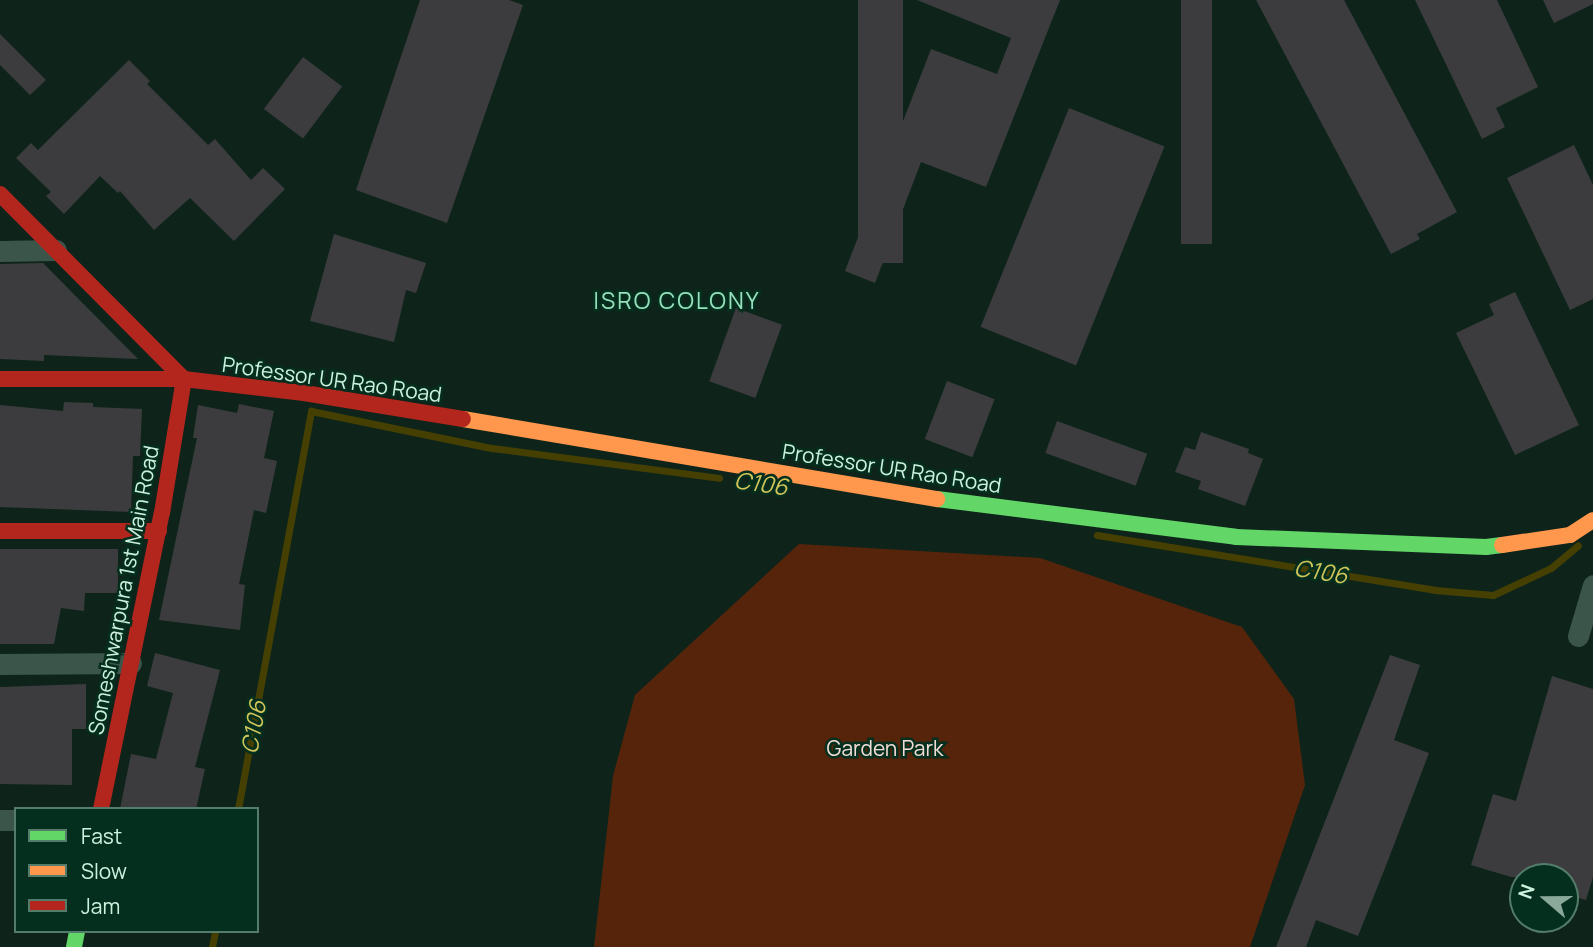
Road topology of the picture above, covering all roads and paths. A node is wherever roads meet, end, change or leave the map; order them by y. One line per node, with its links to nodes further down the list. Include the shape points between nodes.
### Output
1 (0, 194): 2 (street)
2 (56, 250): 3 (street); 5 (street)
3 (0, 251)
4 (0, 379): 5 (street, Professor UR Rao Road)
5 (184, 379): 6 (street, Professor UR Rao Road, via 356,401 970,504 1236,537 1486,547 1570,535); 8 (street, Someshwarpura 1st Main Road)
6 (1593, 520)
7 (0, 531): 8 (street)
8 (159, 531): 11 (street, Someshwarpura 1st Main Road)
9 (1593, 585): 10 (street)
10 (1578, 636)
11 (131, 663): 12 (street); 13 (street, Someshwarpura 1st Main Road)
12 (0, 664)
13 (101, 807)

